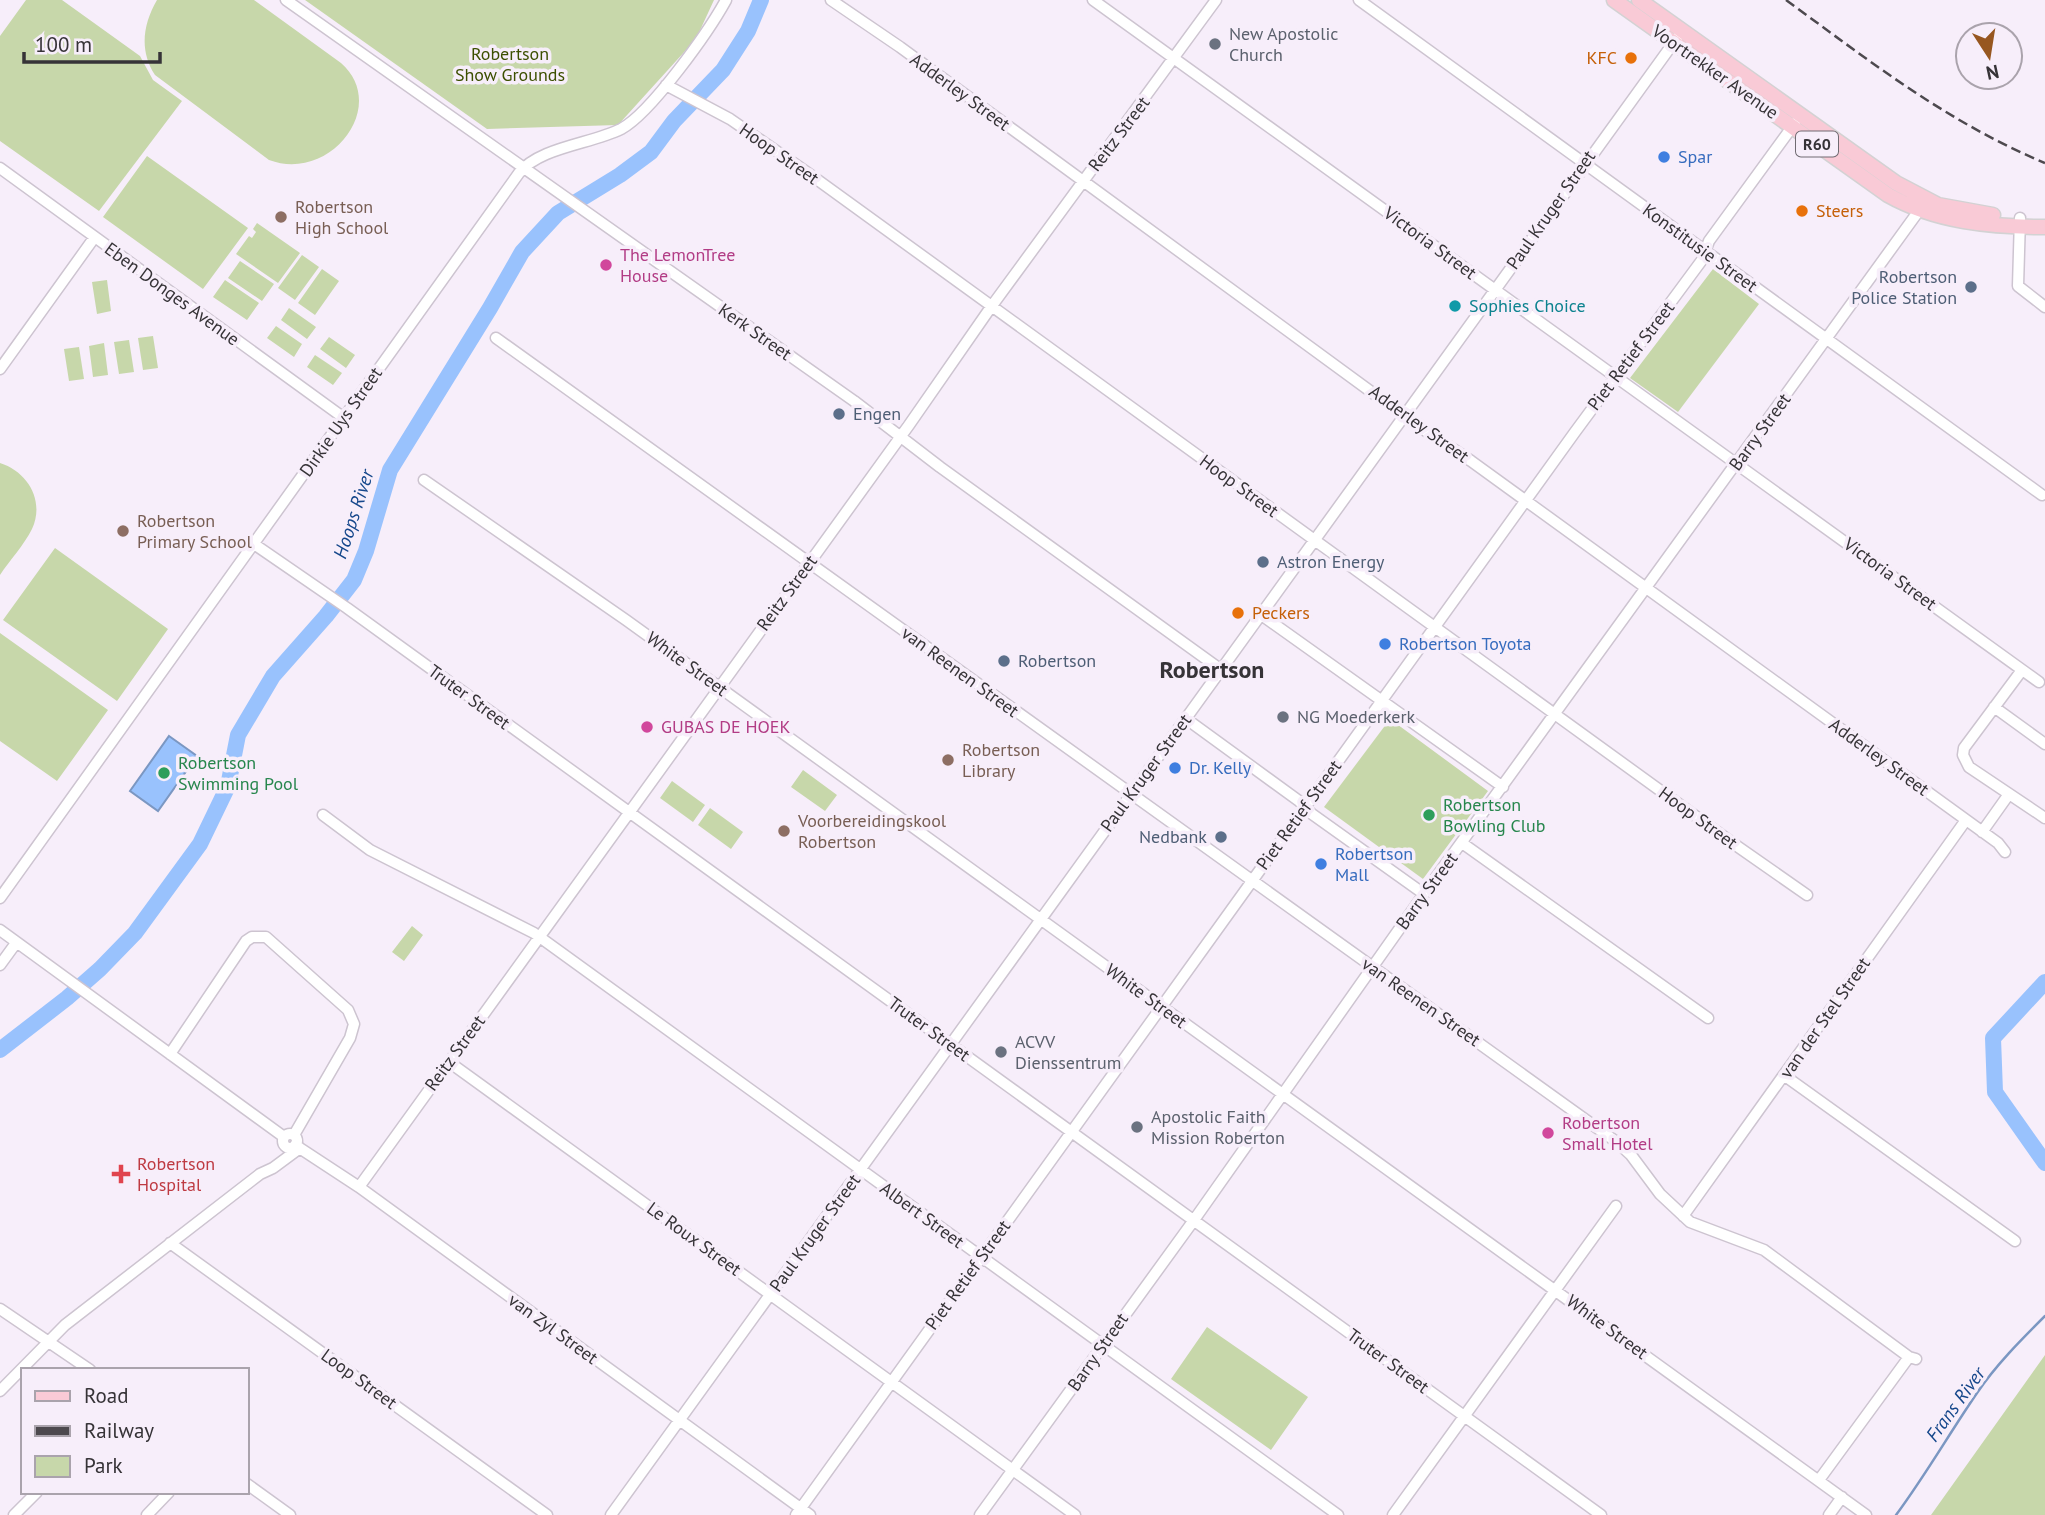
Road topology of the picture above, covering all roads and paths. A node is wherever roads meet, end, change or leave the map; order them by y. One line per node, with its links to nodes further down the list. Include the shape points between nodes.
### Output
1 (286, 0): 15 (street, Kerk Street)
2 (726, 0): 11 (street, Dirkie Uys Street)
3 (831, 0): 16 (street, Adderley Street)
4 (1093, 0): 10 (street, Victoria Street)
5 (1216, 0): 10 (street, Reitz Street)
6 (1359, 0): 13 (street, Konstitusie Street)
7 (1614, 0): 9 (main road, Voortrekker Avenue / R60)
8 (1639, 0): 9 (main road, Voortrekker Avenue / R60)
9 (1677, 37): 12 (main road, Voortrekker Avenue / R60); 13 (street, Paul Kruger Street)
10 (1175, 59): 16 (street, Reitz Street); 22 (street, Victoria Street)
11 (666, 85): 15 (street, Dirkie Uys Street, via 625,127 531,161); 23 (street, Hoop Street, via 730,119)
12 (1796, 121): 17 (main road, Voortrekker Avenue / R60, via 1878,171); 21 (street, Piet Retief Street)
13 (1584, 164): 21 (street, Konstitusie Street); 22 (street, Paul Kruger Street)
14 (0, 168): 20 (street, Eben Donges Avenue)
15 (523, 168): 30 (street, Dirkie Uys Street); 31 (street, Kerk Street)
16 (1083, 182): 23 (street, Reitz Street); 29 (street, Adderley Street)
17 (1923, 205): 18 (main road, Voortrekker Avenue / R60); 26 (street, Barry Street)
18 (2020, 222): 19 (main road, Voortrekker Avenue / R60); 24 (street, via 2018,286)
19 (2045, 226)
20 (94, 238): 27 (street); 30 (street, Eben Donges Avenue)
21 (1705, 252): 26 (street, Konstitusie Street); 28 (street, Piet Retief Street)
22 (1495, 289): 28 (street, Victoria Street); 29 (street, Paul Kruger Street)
23 (991, 307): 31 (street, Reitz Street); 36 (street, Hoop Street)
24 (2045, 307)
25 (496, 338): 38 (street, van Reenen Street)
26 (1828, 339): 32 (street, Barry Street); 34 (street, Konstitusie Street)
27 (2, 364)
28 (1615, 377): 32 (street, Victoria Street); 35 (street, Piet Retief Street)
29 (1405, 415): 35 (street, Adderley Street); 36 (street, Paul Kruger Street)
30 (344, 418): 37 (street, Dirkie Uys Street)
31 (900, 436): 38 (street, Reitz Street); 42 (street, Kerk Street)
32 (1737, 464): 39 (street, Barry Street); 43 (street, Victoria Street)
33 (424, 480): 45 (street, White Street)
34 (2042, 495)
35 (1526, 502): 39 (street, Adderley Street); 41 (street, Piet Retief Street)
36 (1314, 540): 40 (street, Paul Kruger Street); 41 (street, Hoop Street)
37 (254, 544): 55 (street, Truter Street); 65 (street, Dirkie Uys Street)
38 (809, 563): 45 (street, Reitz Street); 52 (street, van Reenen Street)
39 (1646, 590): 48 (street, Barry Street); 58 (street, Adderley Street)
40 (1260, 614): 42 (street, Paul Kruger Street); 46 (street)
41 (1435, 628): 46 (street, Piet Retief Street); 48 (street, Hoop Street)
42 (1220, 669): 49 (street, Paul Kruger Street)
43 (2022, 670): 44 (street, Victoria Street); 47 (street)
44 (2039, 682)
45 (718, 688): 55 (street, Reitz Street); 66 (street, White Street)
46 (1383, 700): 51 (street); 54 (street, Piet Retief Street)
47 (1994, 708): 50 (street); 53 (street, via 1964,748 1964,758 1969,767)
48 (1556, 715): 51 (street, Barry Street); 64 (street, Hoop Street)
49 (1185, 718): 52 (street, Paul Kruger Street); 54 (street)
50 (2045, 744)
51 (1503, 787): 60 (street, Barry Street)
52 (1130, 794): 62 (street, van Reenen Street); 66 (street, Paul Kruger Street)
53 (2009, 794): 57 (street); 59 (street)
54 (1305, 807): 62 (street, Piet Retief Street); 63 (street)
55 (629, 813): 68 (street, Reitz Street); 74 (street, Truter Street)
56 (323, 815): 68 (street, Albert Street, via 370,850)
57 (2045, 818)
58 (1966, 820): 59 (street, Adderley Street); 77 (street, van der Stel Street)
59 (1982, 832): 61 (street, Adderley Street)
60 (1462, 843): 63 (street, Barry Street); 73 (street)
61 (2006, 852)
62 (1252, 881): 71 (street, van Reenen Street); 72 (street, Piet Retief Street)
63 (1424, 894): 71 (street, Barry Street)
64 (1807, 895)
65 (0, 898)
66 (1040, 919): 72 (street, White Street); 74 (street, Paul Kruger Street)
67 (0, 930): 69 (street, van Zyl Street)
68 (540, 938): 76 (street, Reitz Street); 81 (street, Albert Street)
69 (16, 943): 70 (street); 75 (street, van Zyl Street)
70 (0, 965)
71 (1373, 967): 78 (street, Barry Street); 85 (street, van Reenen Street, via 1618,1143)
72 (1161, 1007): 78 (street, White Street); 79 (street, Piet Retief Street)
73 (1707, 1018)
74 (950, 1044): 79 (street, Truter Street); 81 (street, Paul Kruger Street)
75 (170, 1054): 80 (street, van Zyl Street); 80 (street, via 246,941 266,937 348,1010 354,1024)
76 (449, 1062): 83 (street, Reitz Street); 91 (street, Le Roux Street)
77 (1785, 1076): 85 (street, van der Stel Street); 87 (street)
78 (1282, 1094): 86 (street, Barry Street); 90 (street, White Street)
79 (1071, 1131): 86 (street, Truter Street); 89 (street, Piet Retief Street)
80 (291, 1141): 82 (street); 82 (street, via 273,1168); 83 (street, van Zyl Street)
81 (859, 1170): 89 (street, Albert Street); 91 (street, Paul Kruger Street)
82 (260, 1174): 88 (street)
83 (359, 1187): 101 (street, van Zyl Street)
84 (1616, 1206): 90 (street)
85 (1683, 1216): 103 (street, van Reenen Street, via 1700,1227 1765,1250 1913,1358)
86 (1194, 1220): 94 (street, Barry Street); 100 (street, Truter Street)
87 (2015, 1241)
88 (170, 1243): 93 (street); 112 (street, Loop Street)
89 (981, 1257): 94 (street, Albert Street); 98 (street, Piet Retief Street)
90 (1555, 1289): 100 (street); 103 (street, White Street)
91 (771, 1294): 98 (street, Le Roux Street); 101 (street, Paul Kruger Street)
92 (0, 1309): 93 (street)
93 (49, 1342): 95 (street); 96 (street)
94 (1103, 1345): 102 (street, Barry Street); 116 (street, Albert Street)
95 (23, 1368)
96 (87, 1368)
97 (21, 1370): 99 (street)
98 (891, 1381): 102 (street, Le Roux Street); 108 (street, Piet Retief Street)
99 (0, 1391)
100 (1464, 1415): 117 (street); 118 (street, Truter Street)
101 (679, 1420): 108 (street, van Zyl Street); 113 (street, Paul Kruger Street)
102 (1012, 1470): 114 (street, Barry Street); 115 (street, Le Roux Street)
103 (1819, 1480): 107 (street, White Street)
104 (248, 1485): 111 (street)
105 (35, 1494): 109 (street)
106 (167, 1494): 110 (street)
107 (1842, 1497): 119 (street); 120 (street, White Street)
108 (802, 1513)
109 (14, 1515)
110 (147, 1515)
111 (290, 1515)
112 (547, 1515)
113 (611, 1515)
114 (980, 1515)
115 (1075, 1515)
116 (1338, 1515)
117 (1392, 1515)
118 (1601, 1515)
119 (1829, 1515)
120 (1866, 1515)

